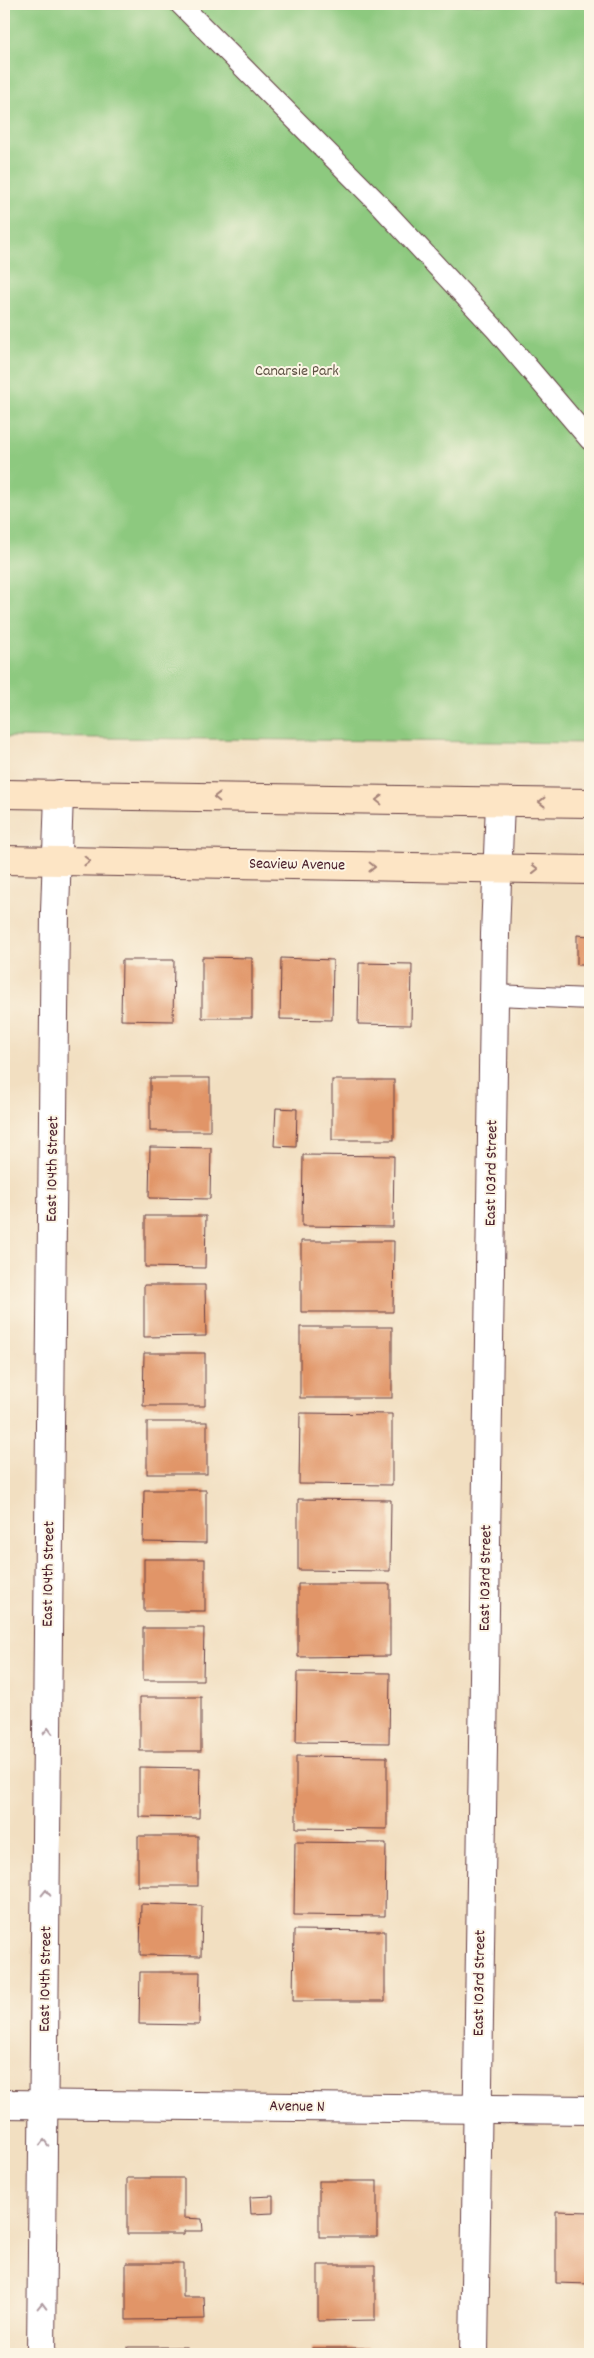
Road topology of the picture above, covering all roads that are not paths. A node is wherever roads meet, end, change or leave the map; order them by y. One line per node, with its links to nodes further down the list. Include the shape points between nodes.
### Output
1 (180, 4): 2 (lane, via 375,200 497,331)
2 (590, 440)
3 (4, 794): 4 (street)
4 (59, 794): 5 (street, one-way to 4); 8 (street, East 104th Street)
5 (500, 802): 6 (street, one-way to 5); 9 (street, East 103rd Street)
6 (590, 803)
7 (4, 860): 8 (street, Seaview Avenue)
8 (56, 861): 9 (street, Seaview Avenue, one-way to 9); 14 (street, East 104th Street, one-way to 8)
9 (497, 869): 10 (street, Seaview Avenue, one-way to 10); 11 (street, East 103rd Street)
10 (590, 870)
11 (495, 995): 12 (lane); 15 (street, East 103rd Street)
12 (590, 999)
13 (4, 2104): 14 (street, Avenue N)
14 (45, 2104): 15 (street, Avenue N); 17 (street, East 104th Street, one-way to 14)
15 (478, 2109): 16 (street, Avenue N); 18 (street, East 103rd Street)
16 (590, 2110)
17 (41, 2354)
18 (474, 2354)

